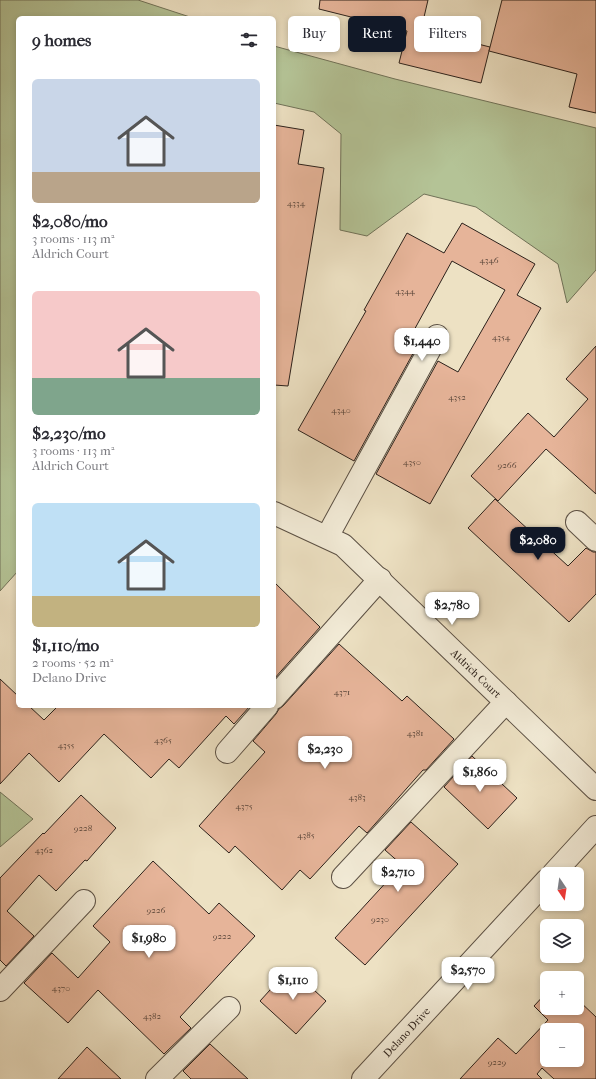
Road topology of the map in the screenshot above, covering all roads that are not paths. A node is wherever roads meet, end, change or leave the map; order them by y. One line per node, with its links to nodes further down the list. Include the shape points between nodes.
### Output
1 (438, 336): 4 (street)
2 (276, 514): 4 (street, Aldrich Court)
3 (577, 522): 5 (street)
4 (327, 537): 6 (street, Aldrich Court, via 343,545)
5 (596, 540)
6 (380, 579): 7 (street); 8 (street, Aldrich Court)
7 (276, 696)
8 (506, 702): 11 (street, Aldrich Court); 14 (street)
9 (265, 708): 10 (street)
10 (227, 752)
11 (596, 788)
12 (596, 827): 13 (street)
13 (559, 867)
14 (342, 877)
15 (540, 888): 20 (street, Delano Drive)
16 (84, 901): 17 (street)
17 (0, 990)
18 (229, 1008): 19 (street)
19 (157, 1079)
20 (363, 1079)

